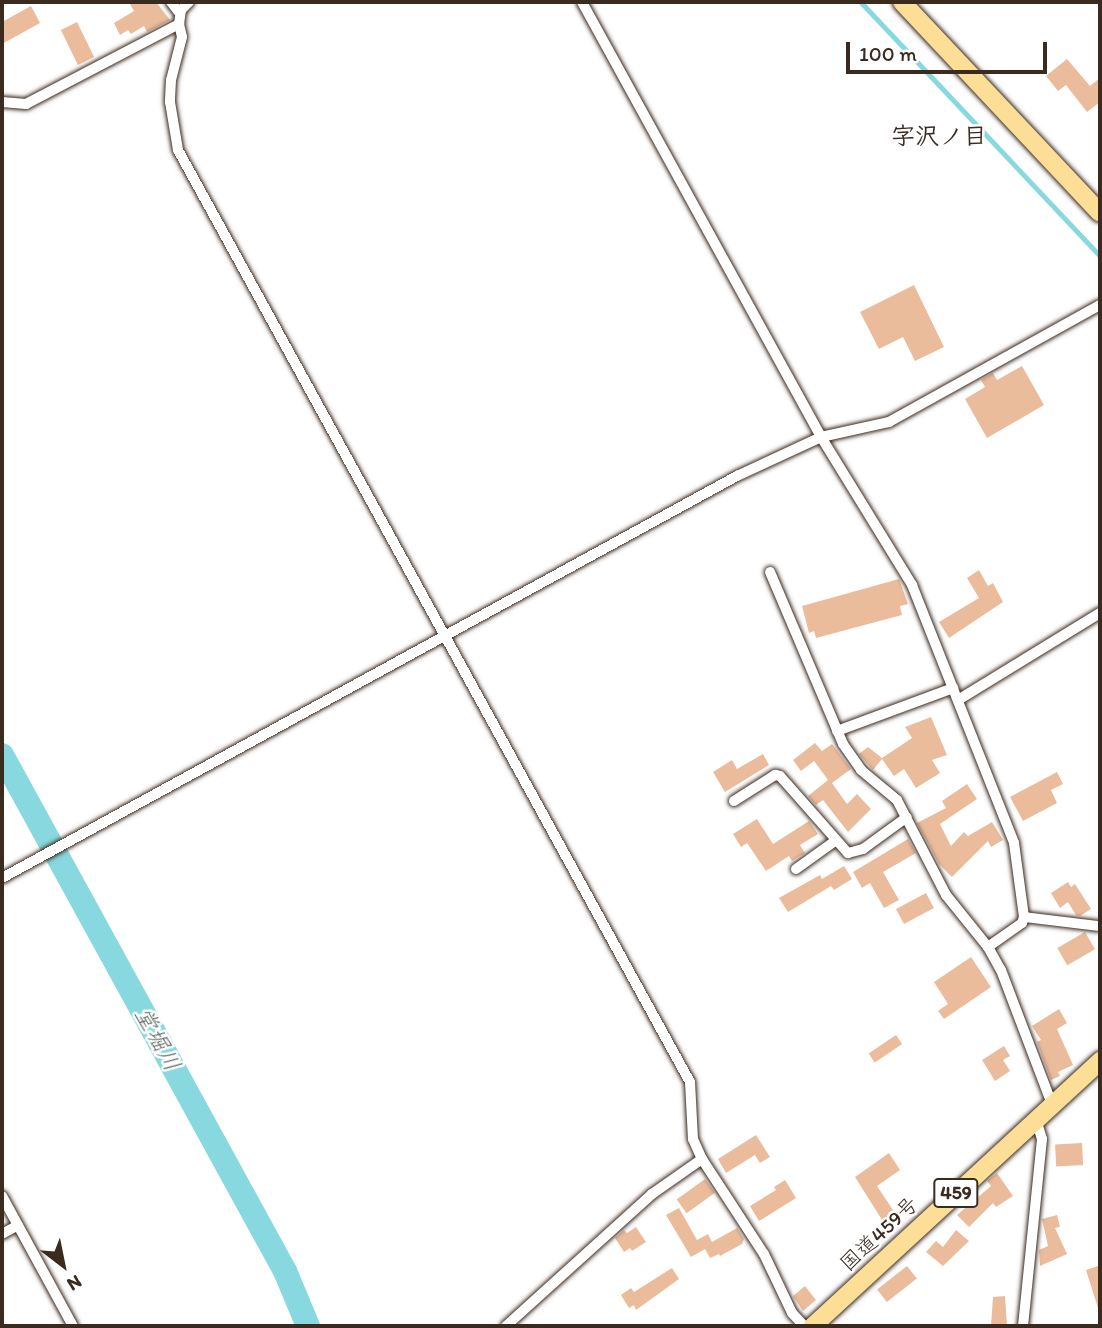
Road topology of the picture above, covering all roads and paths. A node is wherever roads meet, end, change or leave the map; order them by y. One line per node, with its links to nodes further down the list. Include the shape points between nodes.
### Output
1 (171, 2): 4 (street, via 178,11)
2 (582, 2): 9 (street)
3 (902, 2): 7 (highway)
4 (185, 6): 5 (street)
5 (178, 24): 6 (street, via 26,104); 12 (street, via 182,37 174,60 170,102 178,150)
6 (2, 102)
7 (1100, 213)
8 (1100, 305): 9 (street, via 889,422)
9 (821, 437): 12 (street, via 737,476); 13 (street, via 912,585)
10 (770, 572): 15 (street)
11 (1100, 613): 14 (street)
12 (446, 635): 20 (street); 27 (street, via 690,1082 693,1139)
13 (953, 688): 14 (street); 15 (street)
14 (958, 699): 21 (street, via 1014,843)
15 (837, 731): 17 (street, via 854,761 897,800)
16 (734, 801): 18 (street, via 780,776)
17 (907, 817): 18 (street, via 853,853 842,850); 23 (street, via 946,895)
18 (835, 841): 19 (street)
19 (796, 869)
20 (2, 878)
21 (1024, 917): 22 (street); 23 (street)
22 (1098, 926)
23 (988, 947): 25 (street)
24 (1100, 1061): 25 (highway, 国道459号 / 459)
25 (1052, 1104): 26 (highway, 国道459号 / 459)
26 (1036, 1119): 34 (highway, 国道459号 / 459); 35 (street, via 1042,1139)
27 (702, 1159): 32 (street, via 652,1194); 33 (street)
28 (2, 1196): 29 (street)
29 (18, 1225): 30 (street); 31 (street)
30 (2, 1234)
31 (73, 1326)
32 (506, 1326)
33 (804, 1326)
34 (813, 1326)
35 (1023, 1326)

